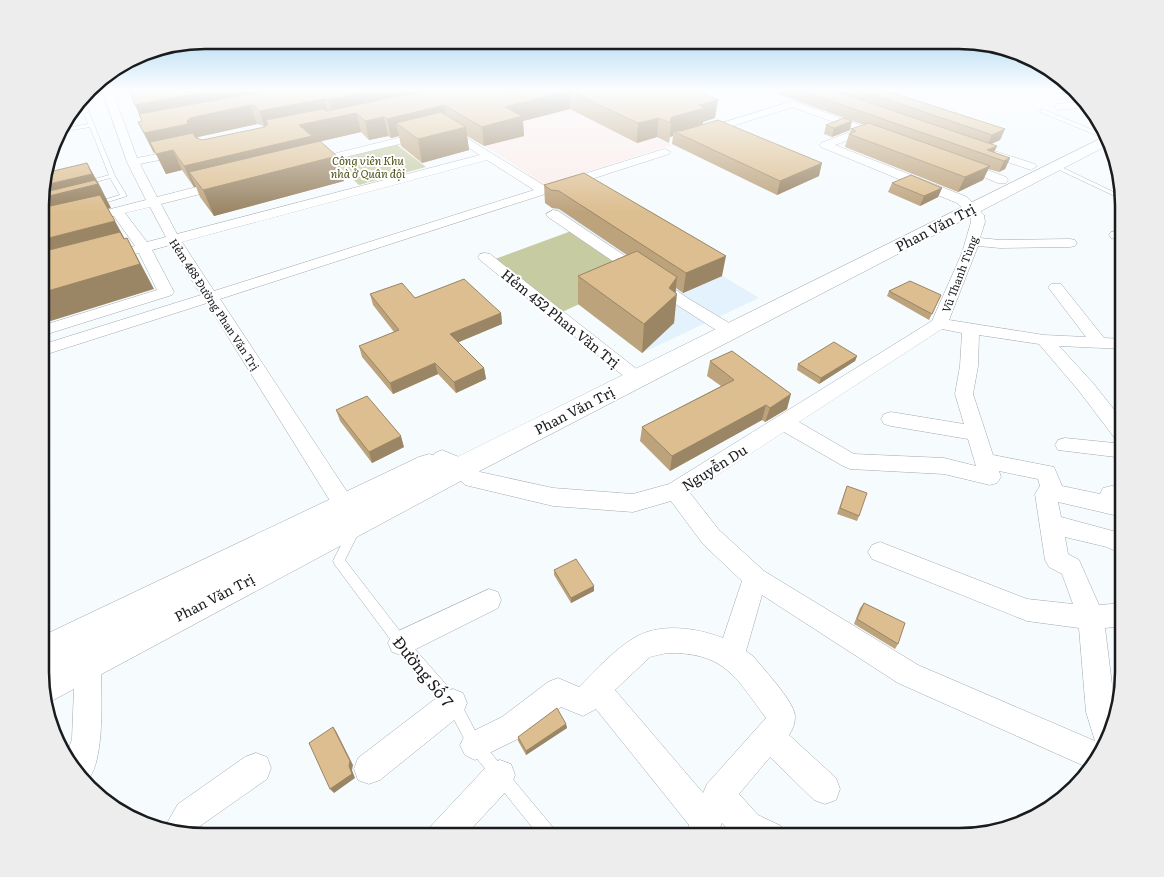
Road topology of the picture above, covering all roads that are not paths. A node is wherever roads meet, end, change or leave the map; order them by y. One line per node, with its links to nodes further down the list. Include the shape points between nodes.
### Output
1 (93, 131): 19 (lane)
2 (129, 131): 16 (street, Hẻm 468 Đường Phan Văn Trị)
3 (439, 131): 18 (street)
4 (450, 131): 14 (street)
5 (706, 131): 8 (street)
6 (864, 131): 26 (street, via 826,145)
7 (869, 131): 10 (street)
8 (693, 135)
9 (1099, 137): 17 (main road, Phan Văn Trị)
10 (893, 140)
11 (975, 147): 17 (street)
12 (196, 149): 16 (street)
13 (665, 152): 23 (street)
14 (489, 156): 23 (street); 31 (street)
15 (948, 160): 21 (street)
16 (133, 162): 25 (street, Hẻm 468 Đường Phan Văn Trị)
17 (1048, 163): 21 (main road, Phan Văn Trị); 24 (lane); 26 (main road, Phan Văn Trị)
18 (296, 166)
19 (112, 176): 22 (lane); 27 (lane, via 124,196)
20 (239, 180): 25 (street)
21 (1002, 180): 26 (main road, Phan Văn Trị)
22 (77, 185)
23 (544, 191): 38 (street)
24 (1114, 194)
25 (154, 202): 28 (street); 31 (street, Hẻm 468 Đường Phan Văn Trị)
26 (967, 204): 32 (street, Vũ Thanh Tùng, via 978,222); 40 (main road, Phan Văn Trị)
27 (87, 206)
28 (117, 211): 30 (street); 34 (street)
29 (553, 214): 40 (street)
30 (70, 223)
31 (174, 239): 34 (street); 38 (street, Hẻm 468 Đường Phan Văn Trị)
32 (972, 241): 33 (street); 39 (street, Vũ Thanh Tùng)
33 (1070, 243)
34 (145, 252): 36 (street); 41 (street, via 166,292)
35 (485, 257): 47 (street, Hẻm 452 Phan Văn Trị)
36 (100, 264)
37 (1056, 287): 44 (street)
38 (211, 297): 46 (street); 59 (street, Hẻm 468 Đường Phan Văn Trị)
39 (940, 324): 42 (street); 49 (street, Nguyễn Du)
40 (722, 326): 47 (main road, Phan Văn Trị)
41 (49, 329)
42 (971, 329): 43 (street); 51 (street, via 964,394)
43 (1044, 340): 44 (street); 50 (street)
44 (1099, 343): 45 (street)
45 (1115, 344)
46 (49, 348)
47 (630, 373): 54 (main road, Phan Văn Trị)
48 (891, 419): 51 (street)
49 (785, 423): 55 (street, via 850,460); 56 (street, Nguyễn Du)
50 (1115, 424)
51 (977, 433): 55 (street)
52 (1065, 445): 53 (street)
53 (1115, 450)
54 (452, 463): 56 (street, Nguyễn Du, via 473,479 553,497 633,504); 59 (main road, Phan Văn Trị)
55 (988, 469): 57 (street, via 1047,473 1052,489)
56 (676, 491): 63 (street, via 711,537)
57 (1049, 492): 58 (street, via 1114,506 1111,494); 60 (street, via 1046,494)
58 (1115, 495)
59 (350, 515): 67 (lane, Đường Số 7, via 339,561); 68 (main road, Phan Văn Trị); 70 (main road, Phan Văn Trị)
60 (1051, 524): 61 (street); 66 (street, via 1057,560 1071,567)
61 (1115, 540)
62 (880, 552): 66 (street, via 1027,610)
63 (755, 578): 69 (street); 77 (street, via 908,674)
64 (489, 600): 67 (street)
65 (1115, 615): 66 (street)
66 (1091, 618): 74 (street, via 1100,712)
67 (401, 643): 73 (lane, Đường Số 7)
68 (49, 652)
69 (731, 656): 72 (street, via 723,650 687,640 645,645); 75 (street, via 744,666 781,714 780,724)
70 (88, 663): 71 (main road, Phan Văn Trị); 78 (street, via 87,738)
71 (49, 683)
72 (598, 689): 76 (street, via 583,702 558,692 512,727); 83 (street)
73 (453, 703): 76 (lane, Đường Số 7); 80 (street)
74 (1105, 727)
75 (769, 736): 82 (street); 83 (street)
76 (475, 745): 81 (lane, Đường Số 7)
77 (1092, 754)
78 (79, 764)
79 (256, 768): 84 (street, via 189,815)
80 (369, 769)
81 (500, 775): 85 (street); 86 (lane, Đường Số 7)
82 (825, 789)
83 (708, 818): 87 (street)
84 (182, 826)
85 (450, 828)
86 (543, 828)
87 (741, 828)

